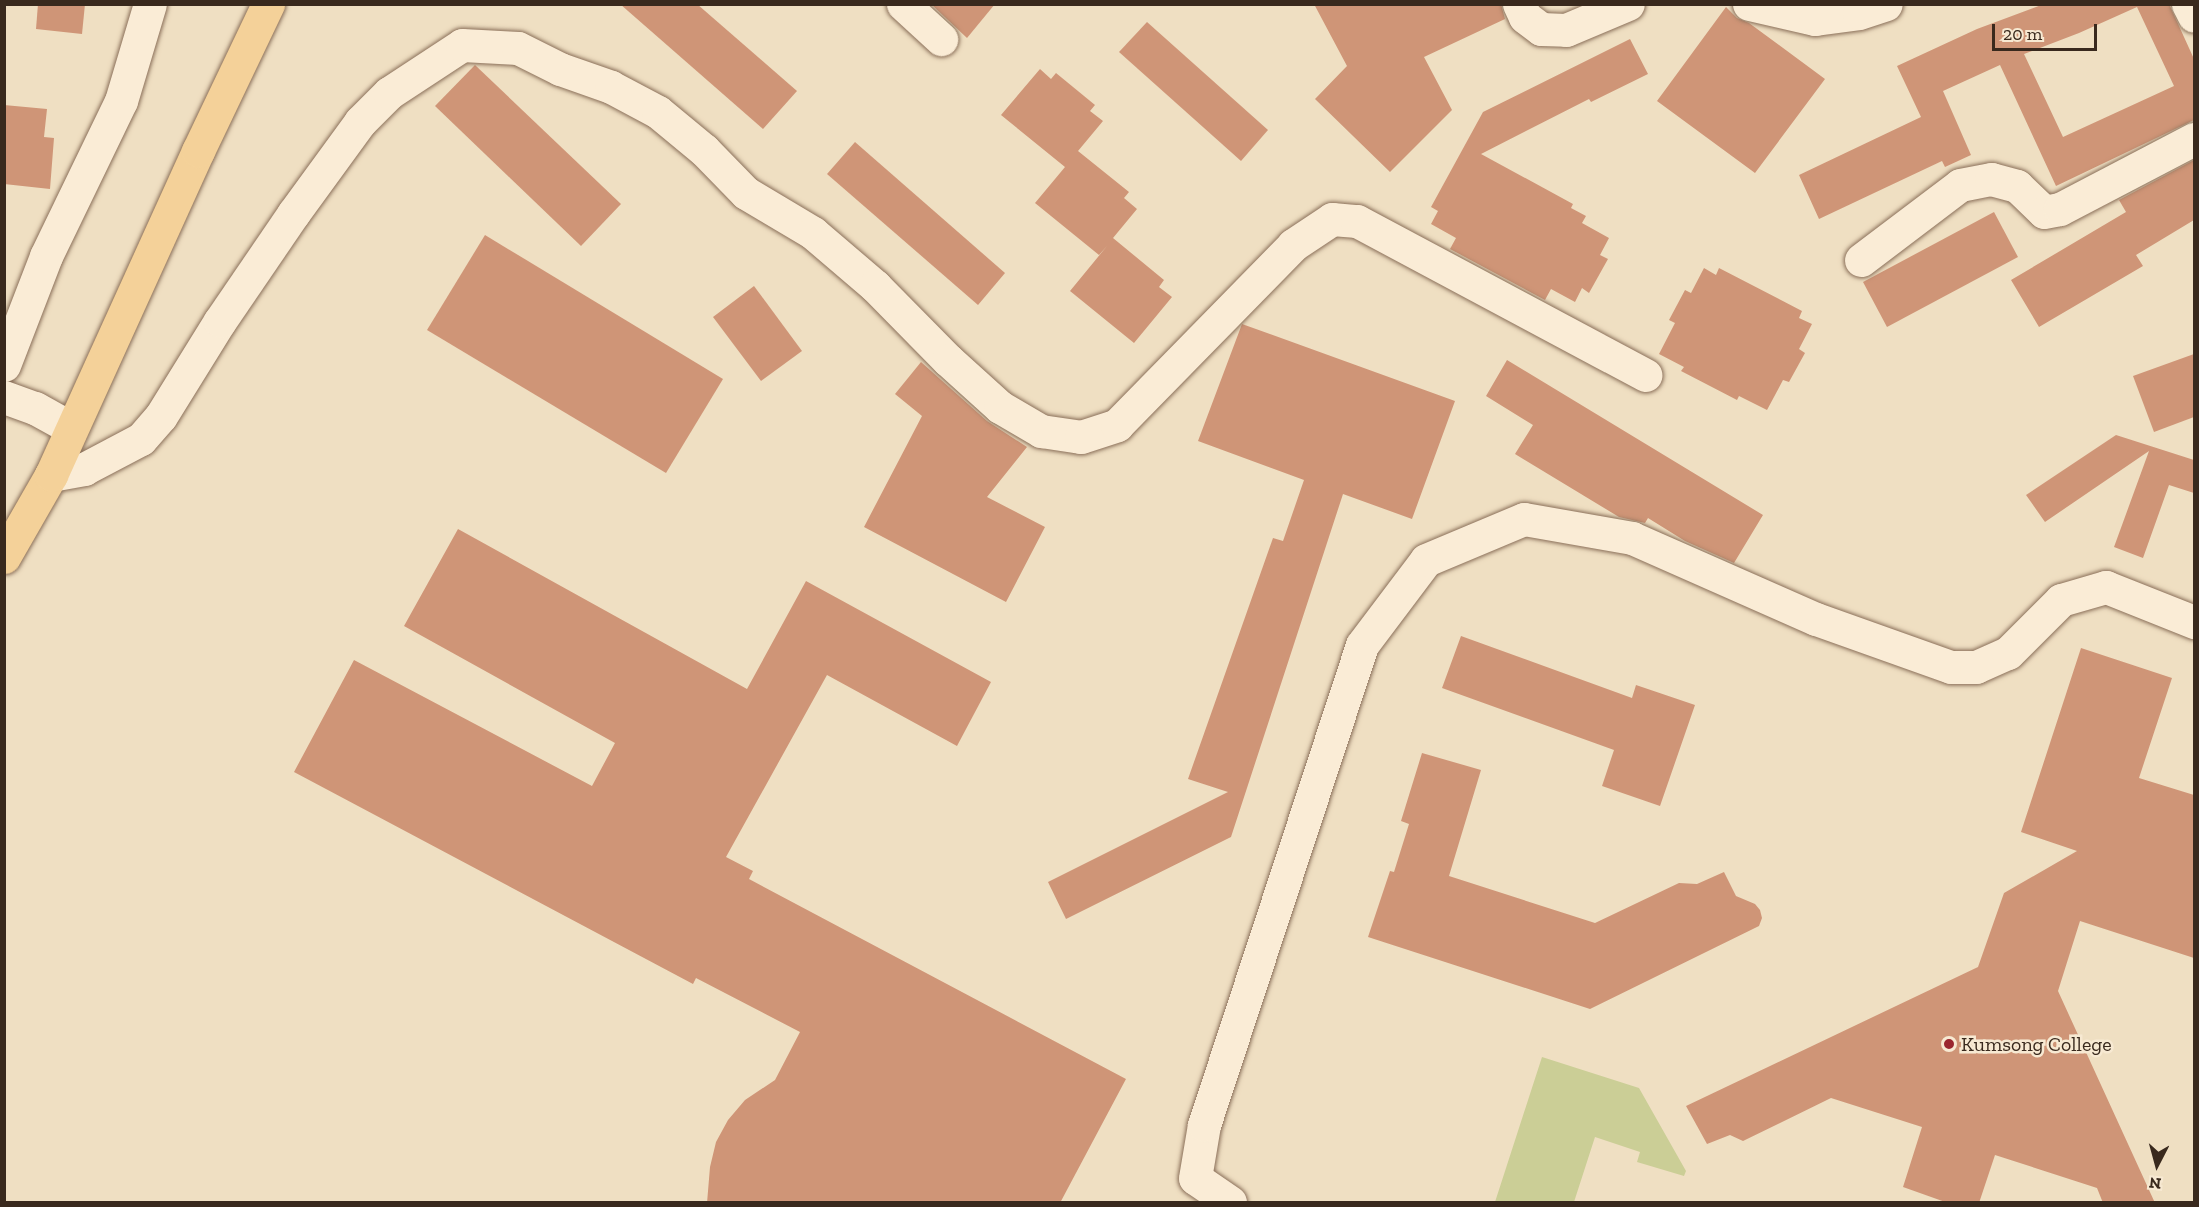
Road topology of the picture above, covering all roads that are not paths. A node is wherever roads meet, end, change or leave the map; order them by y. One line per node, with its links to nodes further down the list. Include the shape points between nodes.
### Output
1 (150, 4): 13 (street, via 121,101 46,256)
2 (268, 4): 16 (main road)
3 (903, 4): 10 (street)
4 (1520, 4): 5 (street, via 1526,17 1542,29 1566,30)
5 (1628, 4)
6 (1749, 4): 7 (street, via 1815,19 1859,13)
7 (1886, 4)
8 (2188, 4): 9 (street)
9 (2194, 16)
10 (941, 39)
11 (2194, 139): 12 (street, via 2060,209 2043,212 2017,186 1991,179 1960,185)
12 (1861, 260)
13 (4, 365)
14 (1646, 375): 17 (street, via 1357,221 1332,219 1293,245 1116,425 1081,437 1041,431 1000,407 875,286 813,233 746,193 704,150 658,112 611,87 560,69 518,48 462,45 389,93 360,122 220,321 161,416 141,438 84,469)
15 (4, 397): 16 (street, via 35,408)
16 (71, 428): 17 (main road)
17 (51, 474): 18 (main road)
18 (4, 557)
19 (2194, 622): 20 (street, via 2106,587 2061,600 2008,653 1976,668 1951,667 1816,619 1632,538 1524,519 1426,560 1362,645 1204,1125 1196,1178)
20 (1230, 1203)

